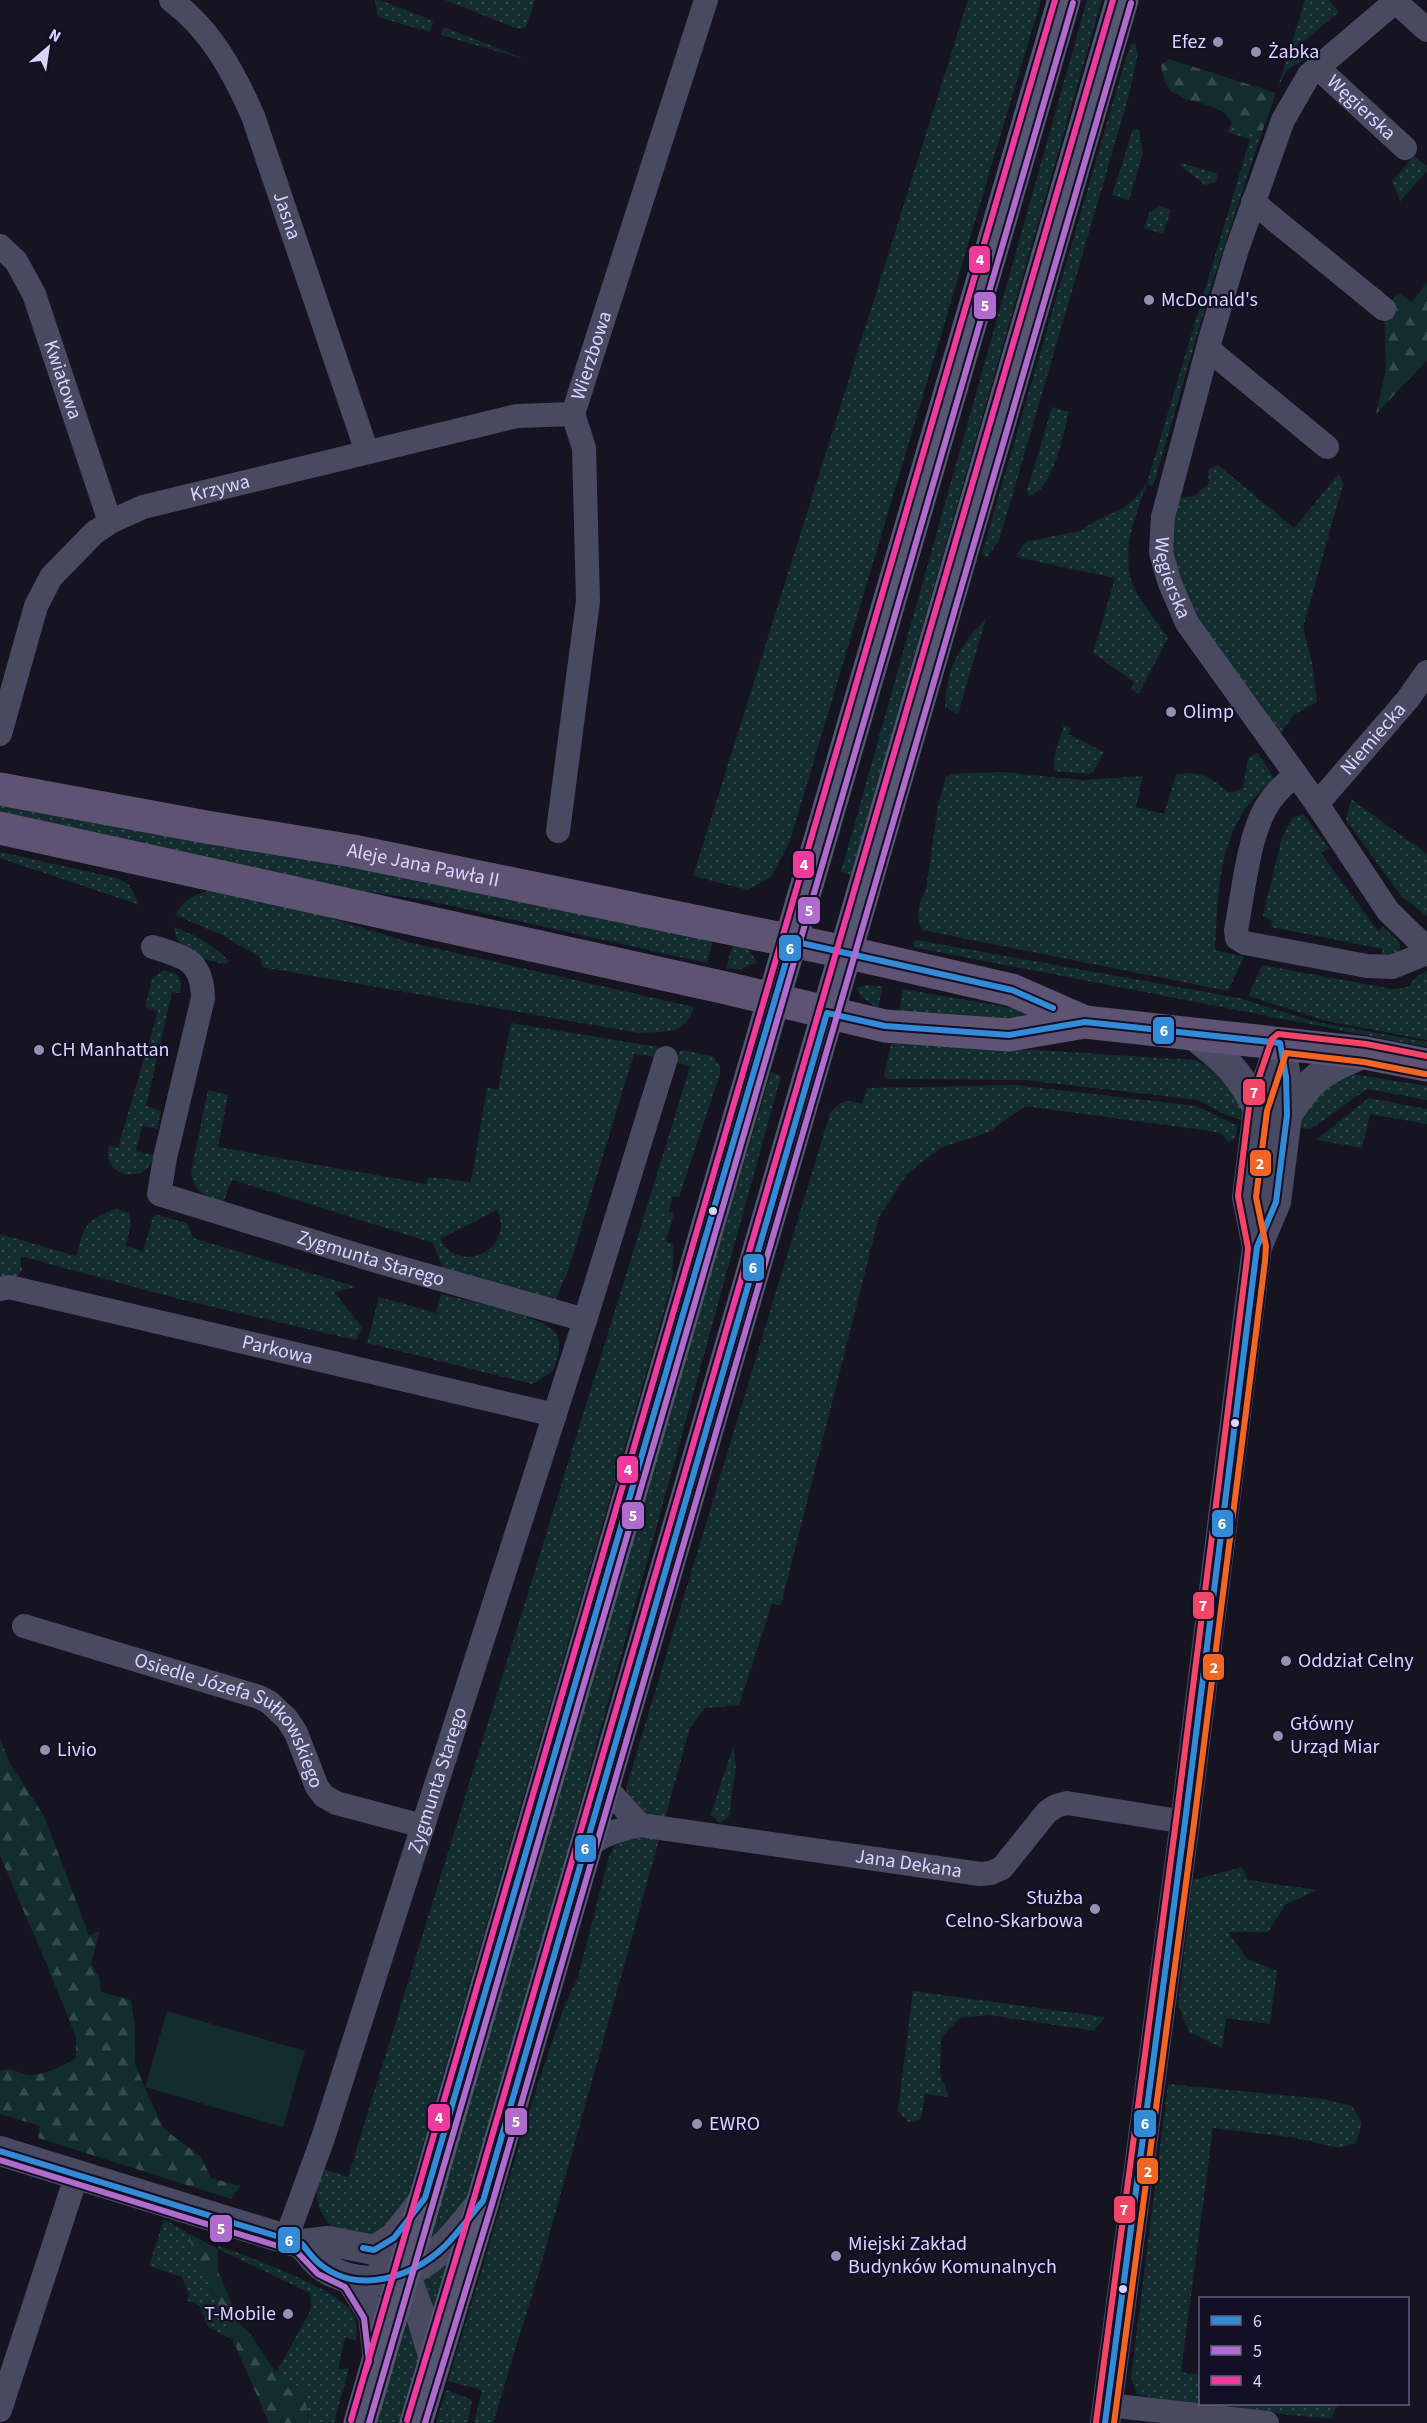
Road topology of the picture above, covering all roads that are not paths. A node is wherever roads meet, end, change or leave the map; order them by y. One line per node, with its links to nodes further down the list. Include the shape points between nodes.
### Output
1 (171, 0): 15 (street, Jasna, via 218,48 253,116)
2 (706, 0): 13 (street, Wierzbowa)
3 (1064, 0): 24 (main road)
4 (1122, 0): 27 (main road)
5 (1396, 1): 6 (street, Węgierska); 7 (street, Węgierska)
6 (1427, 30)
7 (1317, 67): 8 (street, Węgierska); 9 (street, Węgierska, via 1283,120)
8 (1405, 148)
9 (1253, 202): 11 (street); 12 (street, Węgierska)
10 (0, 246): 16 (street, Kwiatowa, via 16,261 34,294)
11 (1384, 309)
12 (1208, 349): 14 (street); 19 (street, Węgierska, via 1163,517 1161,552 1187,623)
13 (573, 414): 15 (street, Krzywa, via 516,416); 23 (street, Wierzbowa, via 584,448 588,601)
14 (1327, 447)
15 (367, 452): 16 (street, Krzywa, via 143,507)
16 (110, 522): 18 (street, Krzywa, via 94,532 51,578 36,606)
17 (1427, 672): 21 (street, Niemiecka)
18 (0, 734)
19 (1296, 774): 21 (street, Węgierska); 28 (street, via 1264,810 1255,836 1237,938 1245,943 1367,966 1392,967)
20 (0, 789): 24 (main road, Aleje Jana Pawła II, via 353,851)
21 (1317, 804): 26 (street, Węgierska, via 1388,911)
22 (0, 828): 29 (main road)
23 (558, 831)
24 (792, 941): 27 (main road, Aleje Jana Pawła II); 29 (main road)
25 (153, 946): 41 (street, Zygmunta Starego, via 191,962 202,983 159,1194)
26 (1427, 946)
27 (845, 952): 30 (main road); 31 (main road, Aleje Jana Pawła II, via 1012,990)
28 (1427, 953)
29 (776, 999): 30 (main road); 51 (main road)
30 (827, 1013): 31 (main road, via 885,1026 1009,1035); 44 (main road)
31 (1085, 1022): 32 (main road)
32 (1192, 1034): 33 (main road); 37 (street, via 1243,1080)
33 (1280, 1043): 34 (main road); 37 (street); 38 (street)
34 (1365, 1053): 36 (main road); 38 (street, via 1325,1070 1304,1089)
35 (666, 1059): 41 (street, Zygmunta Starego)
36 (1427, 1065)
37 (1258, 1108): 39 (street, via 1247,1197)
38 (1287, 1115): 39 (street, via 1276,1202)
39 (1257, 1247): 45 (street)
40 (0, 1289): 42 (street, Parkowa, via 9,1287)
41 (585, 1320): 42 (street, Zygmunta Starego)
42 (555, 1415): 47 (street, Zygmunta Starego)
43 (24, 1626): 47 (street, Osiedle Józefa Sułkowskiego, via 259,1697 281,1712 296,1733 324,1796 336,1803)
44 (605, 1779): 46 (street, via 610,1792); 48 (main road)
45 (1185, 1822): 46 (street, Jana Dekana, via 1067,1803 1047,1812 1002,1868 980,1874); 60 (street)
46 (640, 1825): 48 (street, Jana Dekana, via 611,1832)
47 (423, 1826): 53 (street, Zygmunta Starego, via 323,2138)
48 (584, 1849): 52 (main road)
49 (0, 2151): 50 (street)
50 (77, 2174): 53 (street); 59 (street)
51 (425, 2198): 54 (street, via 394,2238); 55 (main road)
52 (483, 2201): 55 (street, via 437,2253); 57 (main road)
53 (294, 2242): 54 (street, via 328,2241); 56 (street, via 323,2267)
54 (374, 2250): 55 (street)
55 (405, 2274): 56 (street, via 384,2281); 57 (street); 58 (main road)
56 (351, 2280): 58 (street, via 373,2315)
57 (434, 2359): 62 (main road)
58 (378, 2362): 61 (main road)
59 (0, 2410)
60 (1107, 2414): 63 (street)
61 (360, 2423)
62 (416, 2423)
63 (1267, 2423)

